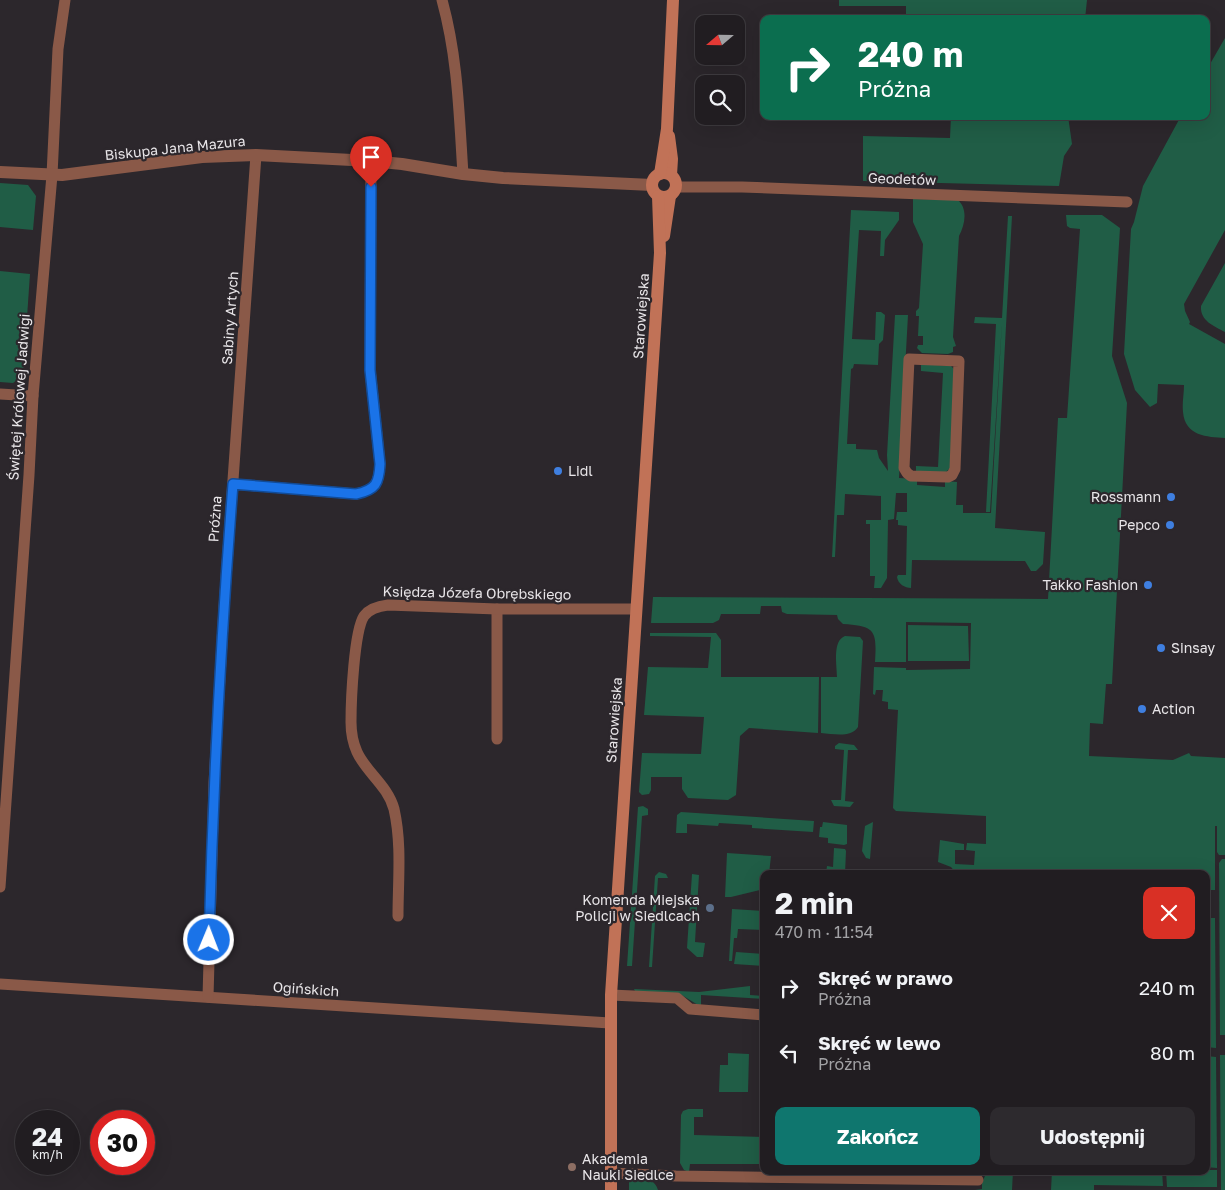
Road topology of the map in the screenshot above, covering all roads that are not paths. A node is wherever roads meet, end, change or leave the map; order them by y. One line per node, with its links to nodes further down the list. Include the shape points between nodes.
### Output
1 (65, 0): 8 (street, Świętej Królowej Jadwigi, via 58,49)
2 (442, 0): 7 (street, via 457,73)
3 (673, 0): 9 (main road, Starowiejska)
4 (256, 155): 5 (street, Biskupa Jana Mazura); 8 (street, Biskupa Jana Mazura, via 202,157); 14 (street, Sabiny Artych)
5 (371, 161): 7 (street, Biskupa Jana Mazura); 14 (street, Próżna, via 370,370 380,477 371,489 356,494)
6 (0, 172): 8 (street, Biskupa Jana Mazura)
7 (463, 174): 9 (street, Biskupa Jana Mazura)
8 (52, 175): 13 (street, Świętej Królowej Jadwigi)
9 (665, 185): 10 (street, Geodetów); 16 (main road, Starowiejska, via 669,215 660,253)
10 (1127, 202)
11 (959, 361): 11 (street, via 909,359 904,463 905,471 912,476 948,477 954,472)
12 (0, 394): 13 (street)
13 (33, 396): 18 (street, Świętej Królowej Jadwigi)
14 (233, 484): 22 (street, Próżna, via 214,783)
15 (497, 609): 16 (street, Księdza Józefa Obrębskiego); 17 (street); 19 (street, Księdza Józefa Obrębskiego, via 376,607 365,614 357,633 351,722 353,738 357,752 393,807 398,834)
16 (636, 609): 21 (main road, Starowiejska)
17 (497, 739)
18 (0, 887)
19 (398, 916)
20 (0, 984): 22 (street, Ogińskich)
21 (610, 995): 23 (street, via 677,998 690,1009); 24 (main road, Starowiejska)
22 (208, 997): 24 (street, Ogińskich)
23 (760, 1015)
24 (610, 1023): 25 (main road, Starowiejska)
25 (611, 1173): 26 (street); 27 (main road, Starowiejska)
26 (978, 1180)
27 (612, 1190)

